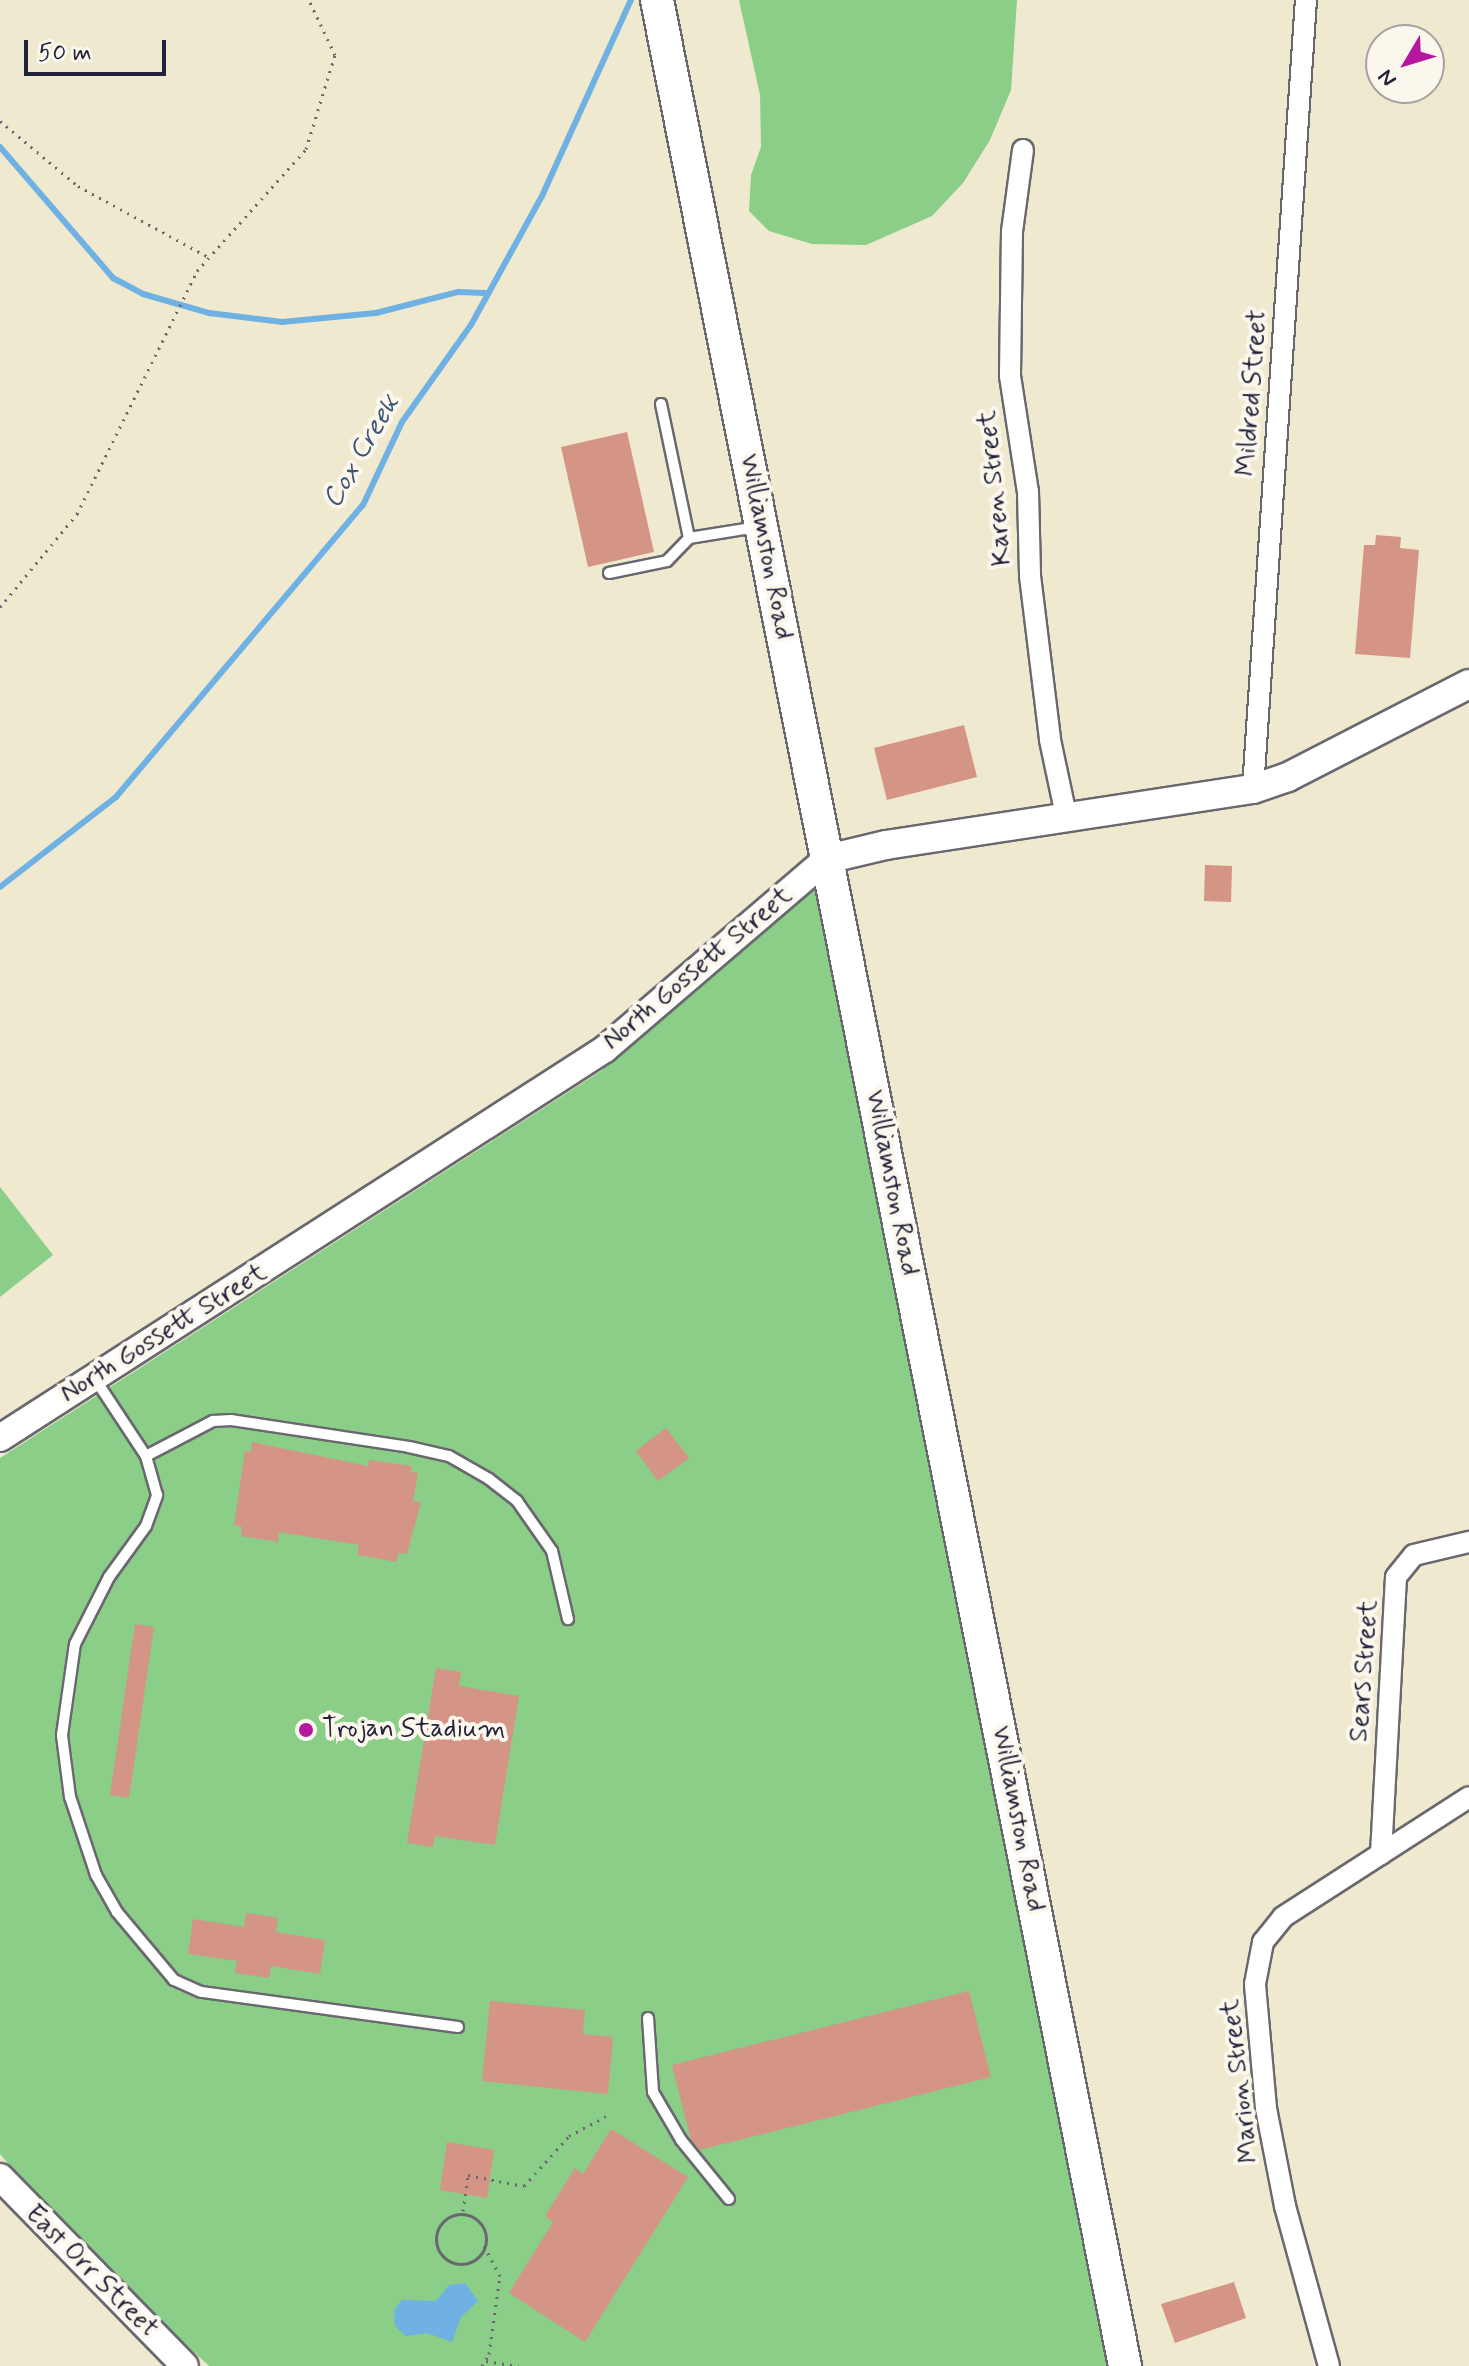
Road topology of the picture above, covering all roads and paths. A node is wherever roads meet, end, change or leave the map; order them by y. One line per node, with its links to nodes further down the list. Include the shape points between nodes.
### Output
1 (309, 0): 6 (path, via 335,55 306,149)
2 (657, 0): 8 (main road, Williamston Road)
3 (1306, 0): 13 (street, Mildred Street)
4 (0, 121): 6 (path, via 78,186)
5 (1023, 150): 14 (street, Karen Street, via 1012,231 1010,376 1028,492 1030,576 1050,740)
6 (210, 258): 11 (path, via 197,271 162,335 77,514)
7 (661, 404): 9 (lane)
8 (760, 527): 9 (lane); 15 (main road, Williamston Road)
9 (689, 538): 10 (lane, via 667,561)
10 (609, 573)
11 (0, 607)
12 (1469, 684): 13 (main road, North Gossett Street, via 1288,777)
13 (1253, 789): 14 (main road, North Gossett Street)
14 (1067, 820): 15 (main road, North Gossett Street, via 886,845)
15 (827, 859): 16 (street, North Gossett Street, via 605,1049); 34 (main road, Williamston Road)
16 (95, 1379): 17 (street, North Gossett Street); 18 (lane)
17 (0, 1438)
18 (146, 1456): 20 (lane, via 213,1421 231,1420 449,1456 517,1501 538,1527 552,1551); 24 (lane, via 157,1495 146,1526 90,1608 75,1644 63,1703 70,1797 96,1875 145,1949 174,1980 201,1992)
19 (1469, 1542): 22 (street, Sears Street, via 1414,1555 1396,1577)
20 (568, 1619)
21 (1469, 1797): 22 (street, Marion Street)
22 (1381, 1854): 35 (street, Marion Street, via 1283,1917 1263,1942 1255,1984 1266,2108 1285,2206)
23 (648, 2018): 27 (lane, via 653,2092 681,2140)
24 (458, 2027)
25 (608, 2115): 28 (path, via 569,2136 524,2186 468,2175)
26 (0, 2177): 31 (street, East Orr Street)
27 (729, 2199)
28 (463, 2211): 29 (path, via 478,2221); 29 (path, via 440,2231 441,2254 459,2267 474,2260)
29 (483, 2245): 30 (path, via 500,2276)
30 (486, 2361): 32 (path); 33 (path)
31 (185, 2366)
32 (482, 2366)
33 (519, 2366)
34 (1125, 2366)
35 (1329, 2366)

